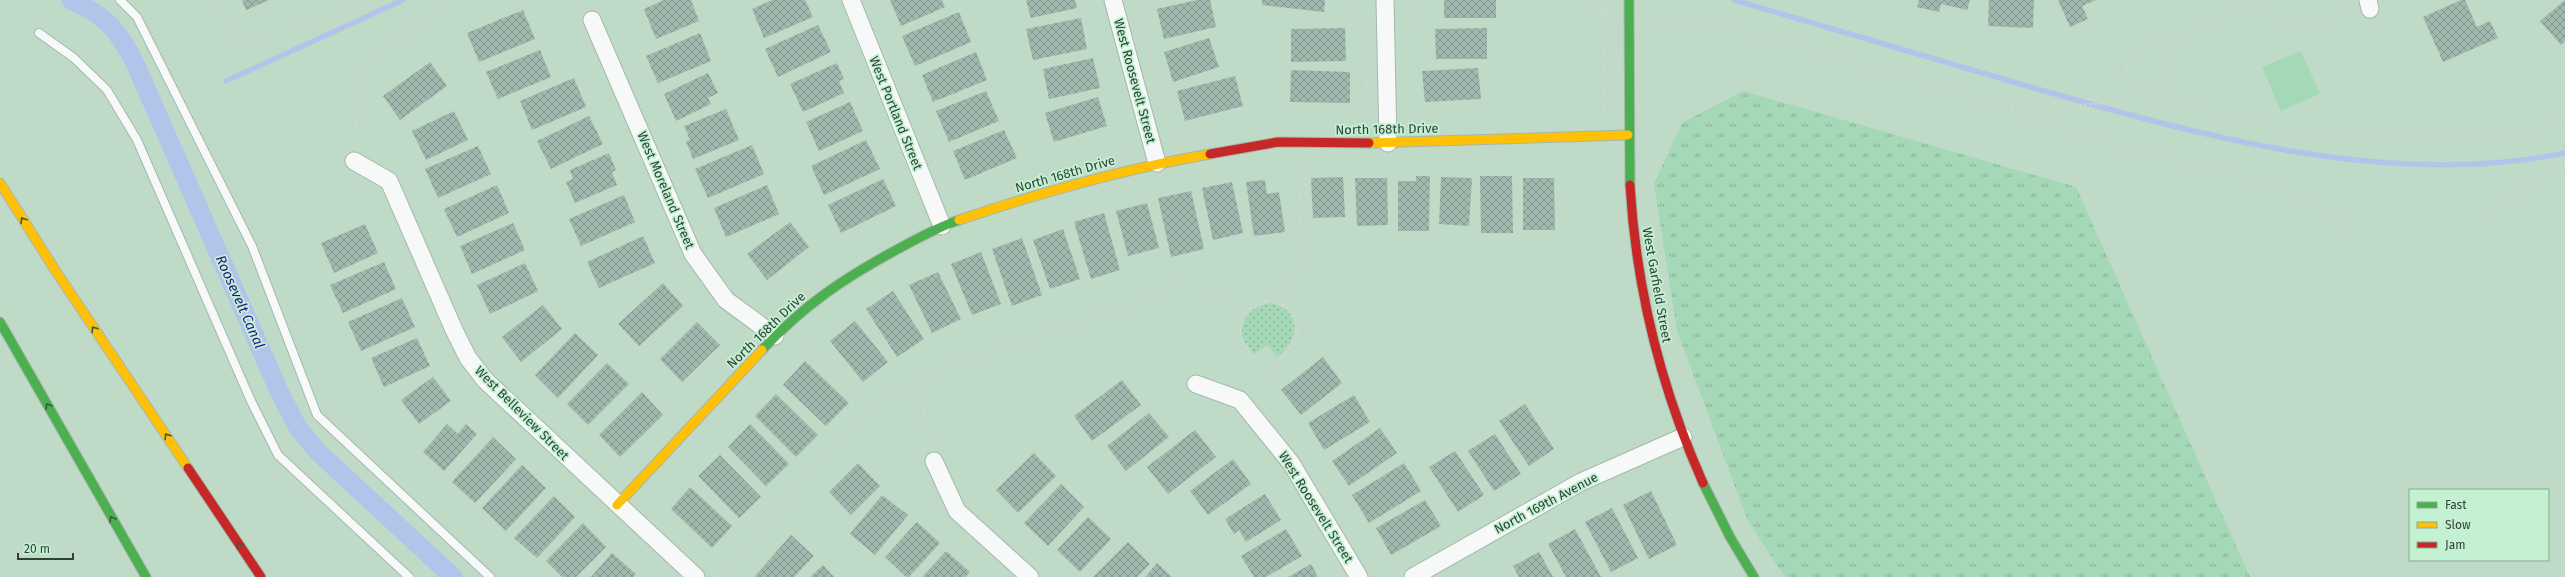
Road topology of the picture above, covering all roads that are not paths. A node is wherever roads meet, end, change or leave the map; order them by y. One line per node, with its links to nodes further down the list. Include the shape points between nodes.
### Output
1 (120, 0): 23 (lane, via 140,24 252,246 317,415)
2 (851, 0): 13 (street, West Portland Street)
3 (1113, 0): 11 (street, West Roosevelt Street)
4 (1385, 0): 9 (street)
5 (1629, 0): 8 (main road, West Garfield Street)
6 (592, 20): 15 (street, West Moreland Street, via 693,254 726,300)
7 (39, 34): 22 (lane, via 74,58 107,90 137,140 251,401 278,455)
8 (1628, 135): 9 (main road, North 168th Drive); 17 (main road, West Garfield Street, via 1633,223 1646,308 1662,377)
9 (1388, 143): 11 (main road, North 168th Drive, via 1278,142)
10 (354, 161): 19 (street, West Belleview Street, via 389,181 468,358 485,380)
11 (1157, 163): 13 (main road, North 168th Drive, via 1046,191)
12 (0, 183): 21 (main road, one-way to 12, via 57,273)
13 (942, 226): 15 (main road, North 168th Drive, via 851,274 812,302)
14 (0, 322): 20 (main road, one-way to 14)
15 (775, 336): 19 (main road, North 168th Drive)
16 (1196, 384): 26 (street, West Roosevelt Street, via 1240,400 1291,462)
17 (1683, 437): 27 (street, North 169th Avenue, via 1581,482); 28 (main road, West Garfield Street, via 1726,529)
18 (934, 461): 25 (street, via 957,511)
19 (617, 505): 24 (street, West Belleview Street)
20 (146, 577)
21 (261, 577)
22 (409, 577)
23 (490, 577)
24 (696, 577)
25 (1030, 577)
26 (1359, 577)
27 (1413, 577)
28 (1754, 577)

